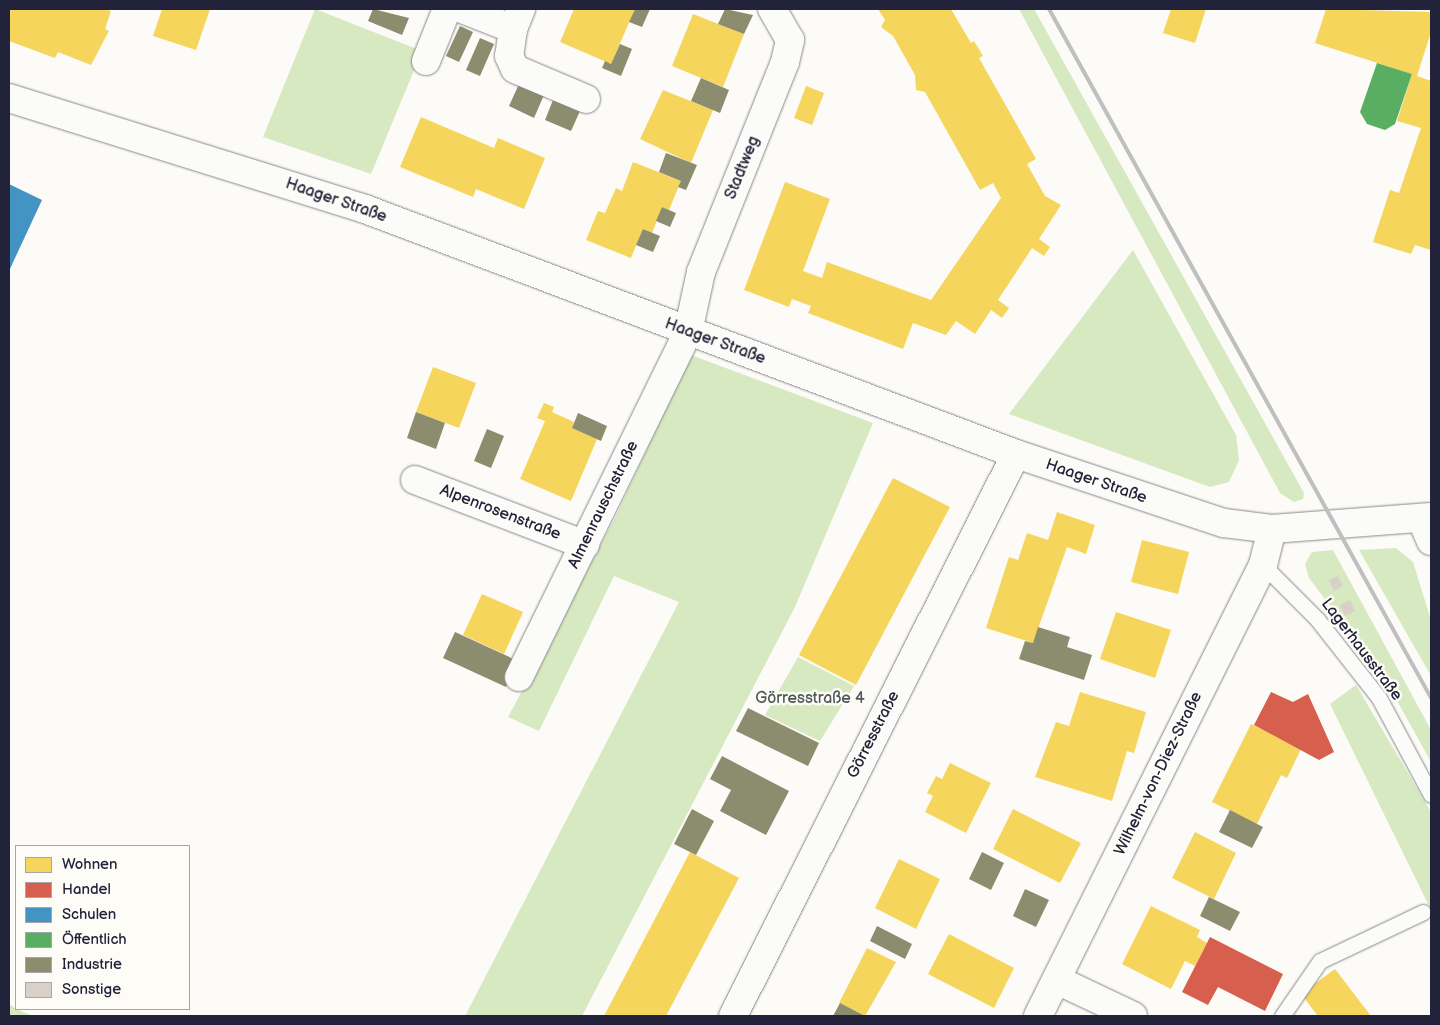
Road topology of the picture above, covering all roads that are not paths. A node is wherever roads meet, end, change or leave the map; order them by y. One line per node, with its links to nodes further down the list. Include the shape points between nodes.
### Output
1 (447, 9): 5 (street)
2 (462, 9): 4 (street)
3 (772, 9): 8 (street, Stadtweg, via 790,40 785,62 701,272)
4 (517, 19): 7 (street, via 509,56 514,69)
5 (426, 61)
6 (9, 98): 8 (street, Haager Straße, via 365,209)
7 (586, 99)
8 (688, 332): 9 (street, Haager Straße); 13 (street, Almenrauschstraße)
9 (1016, 454): 12 (street, Haager Straße, via 1224,523); 19 (street, Görresstraße)
10 (415, 480): 13 (street, Alpenrosenstraße)
11 (1428, 525): 12 (street, Haager Straße)
12 (1272, 529): 14 (street, Wilhelm-von-Diez-Straße)
13 (585, 545): 15 (street, Almenrauschstraße)
14 (1263, 564): 16 (lane, Lagerhausstraße, via 1317,619 1379,698); 18 (street, Wilhelm-von-Diez-Straße)
15 (519, 677)
16 (1431, 795)
17 (1423, 912): 22 (lane, via 1320,961)
18 (1056, 980): 20 (street, Wilhelm-von-Diez-Straße); 21 (street)
19 (733, 1016)
20 (1038, 1016)
21 (1133, 1016)
22 (1282, 1016)

